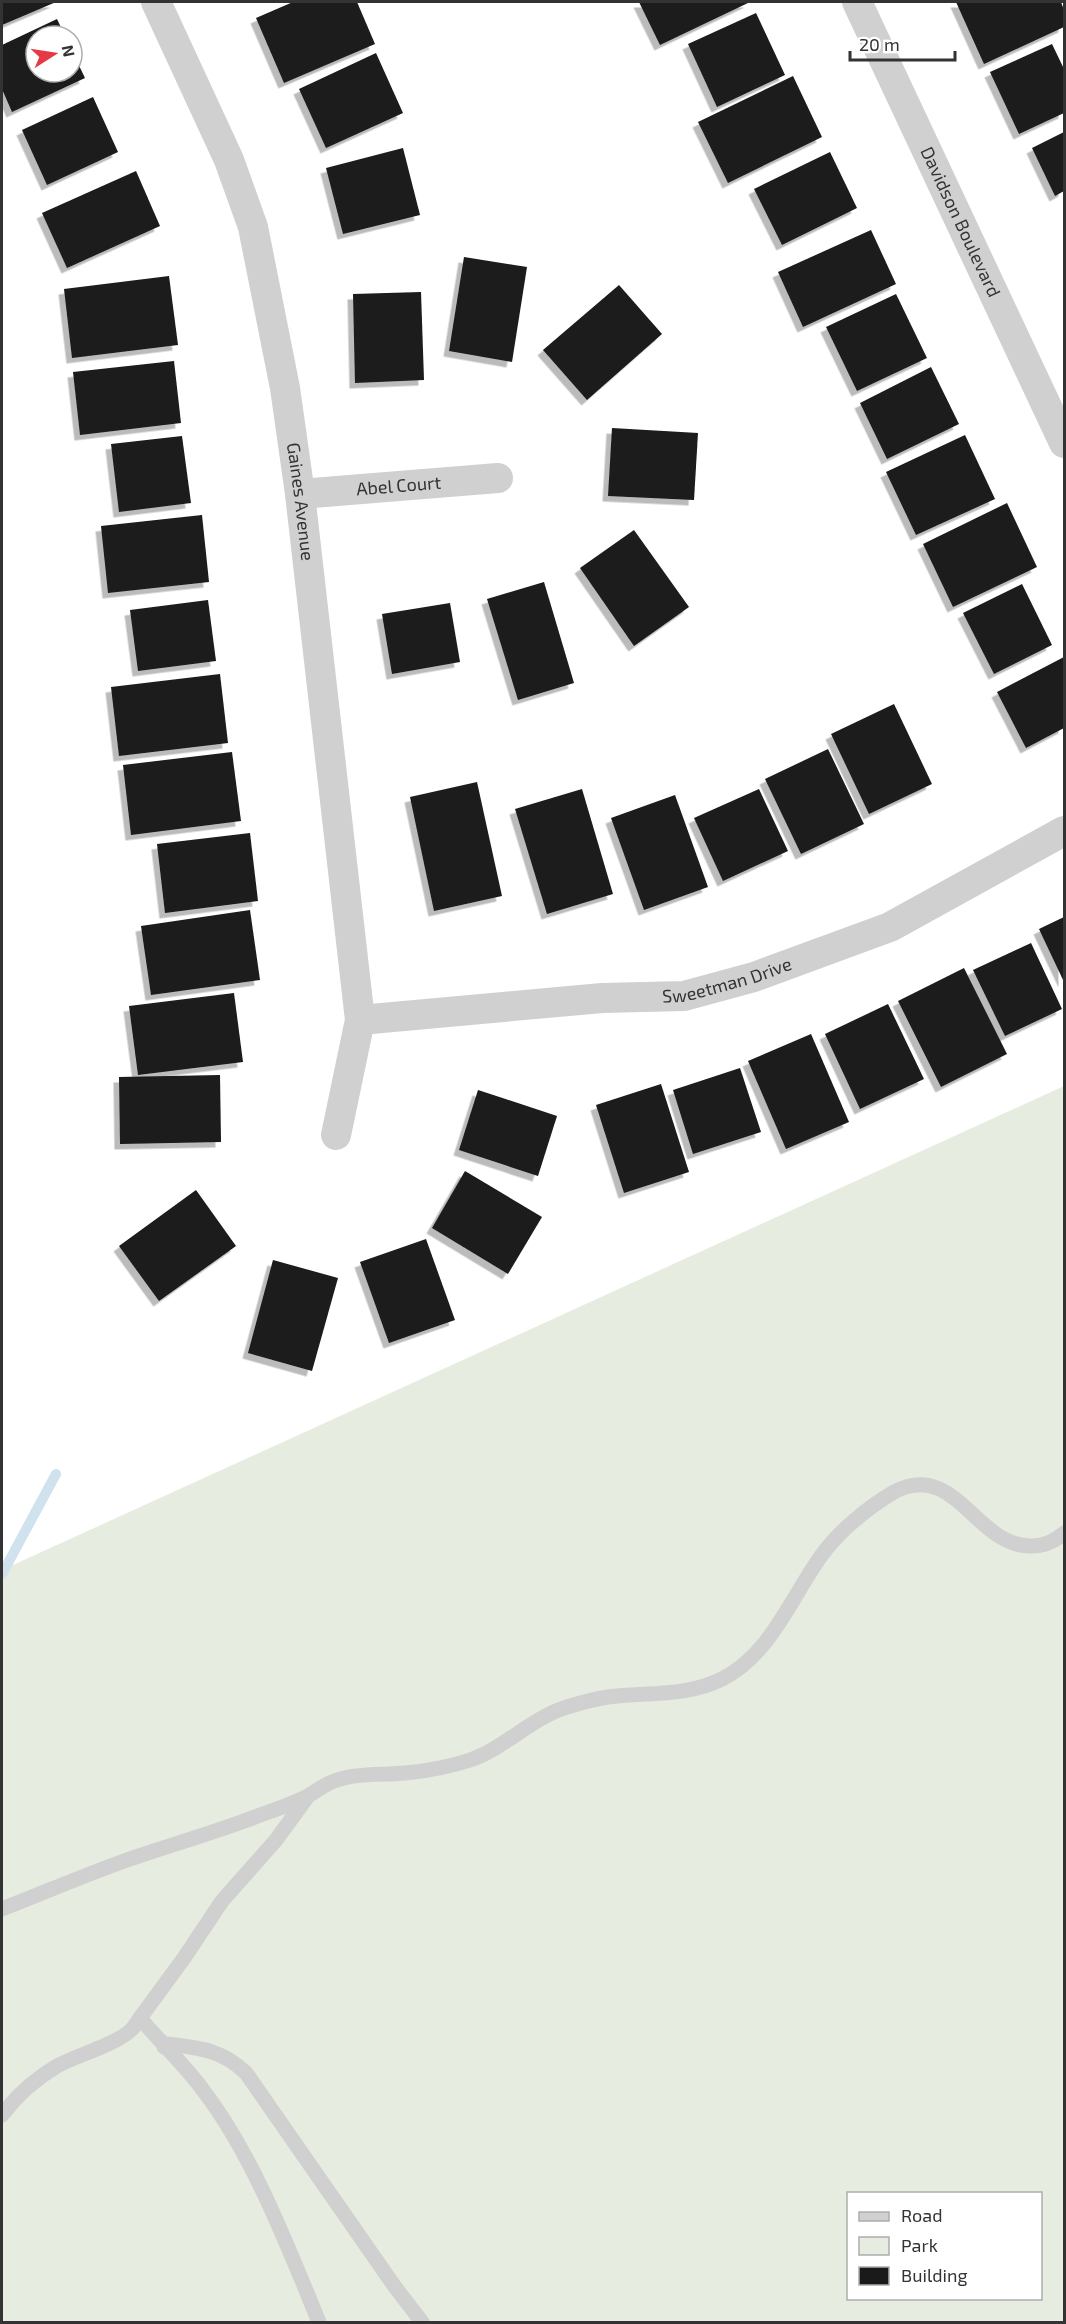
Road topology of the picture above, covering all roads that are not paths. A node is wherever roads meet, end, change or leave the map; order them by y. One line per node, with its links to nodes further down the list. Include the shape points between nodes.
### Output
1 (156, 2): 5 (street, Gaines Avenue, via 229,160 253,227 285,388)
2 (857, 2): 3 (street, Davidson Boulevard)
3 (1065, 443)
4 (498, 478): 5 (street, Abel Court)
5 (300, 494): 7 (street, Gaines Avenue)
6 (1065, 831): 7 (street, Sweetman Drive, via 890,927 754,977 684,996 602,998)
7 (360, 1020): 8 (street, Gaines Avenue)
8 (336, 1135)
9 (1065, 1533): 10 (lane, via 1042,1546 1014,1545 939,1488 905,1486 868,1509 828,1548 770,1637 723,1678 670,1694 607,1697 578,1704 552,1712 473,1759 448,1767 347,1777 323,1784)
10 (308, 1796): 11 (lane); 12 (lane, via 276,1840 222,1901)
11 (2, 1909)
12 (140, 2018): 13 (lane); 14 (lane, via 122,2036 57,2067 29,2086)
13 (164, 2047): 15 (lane, via 203,2089 234,2137 276,2220); 16 (lane, via 166,2044 198,2048 232,2060 246,2073)
14 (2, 2115)
15 (319, 2322)
16 (422, 2322)

